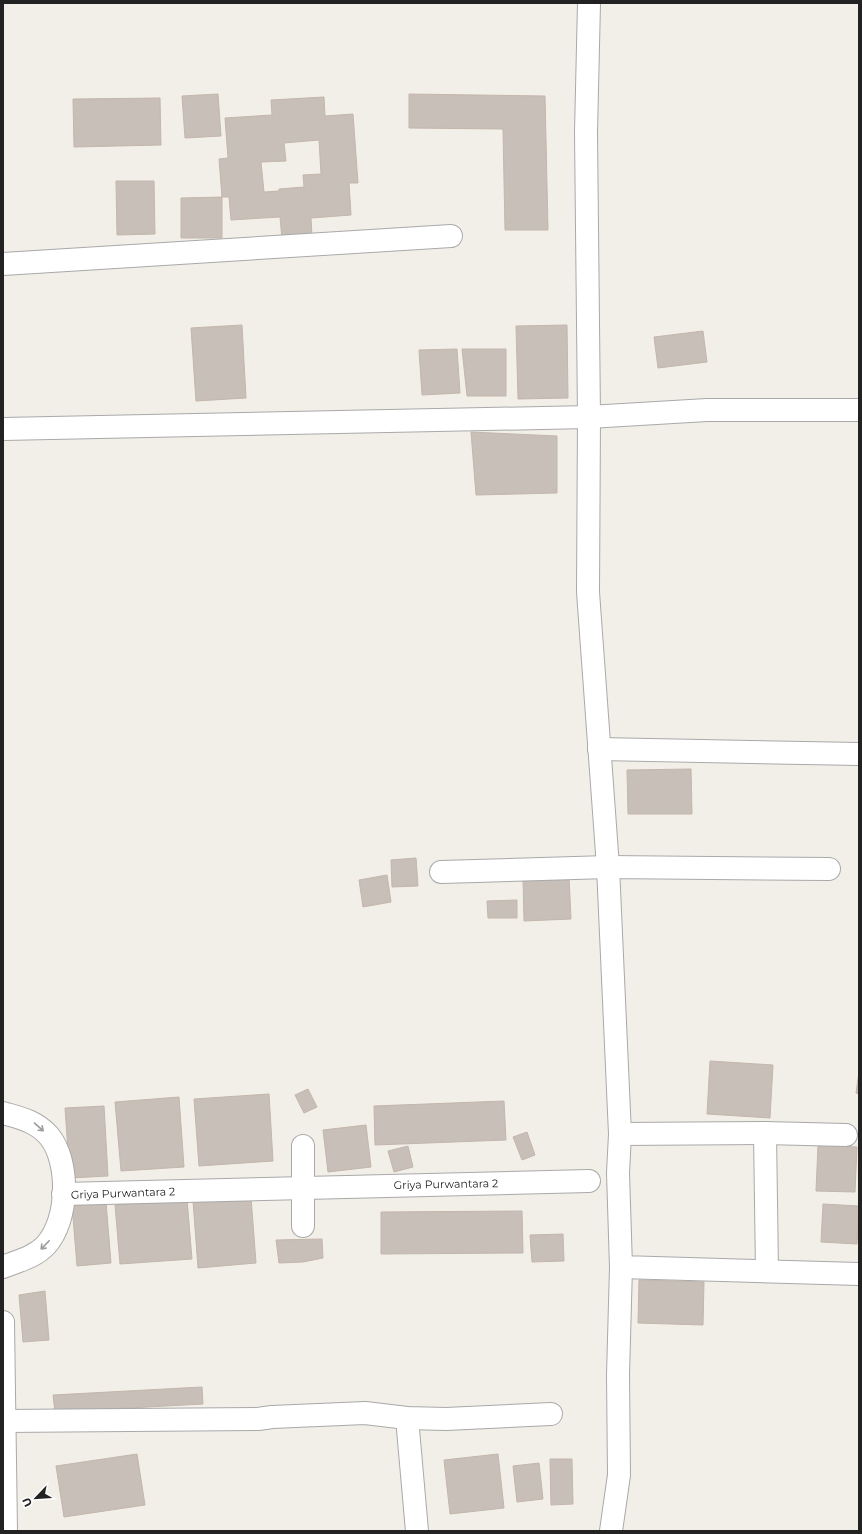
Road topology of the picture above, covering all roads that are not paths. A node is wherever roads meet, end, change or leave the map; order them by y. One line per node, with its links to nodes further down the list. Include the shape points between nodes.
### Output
1 (589, 3): 5 (street, via 586,132)
2 (451, 236): 3 (street)
3 (3, 264)
4 (859, 410): 5 (street, via 707,410)
5 (589, 416): 6 (street); 7 (street, via 588,592)
6 (3, 429)
7 (599, 749): 8 (street); 9 (street)
8 (859, 754)
9 (608, 867): 10 (street); 11 (street); 14 (street)
10 (829, 869)
11 (441, 872)
12 (3, 1114): 19 (street, Griya Purwantara 2, one-way to 19, via 32,1122 49,1136 59,1155)
13 (765, 1133): 14 (street); 15 (street); 23 (street)
14 (620, 1134): 22 (street, via 618,1173)
15 (846, 1135)
16 (303, 1146): 18 (street)
17 (589, 1181): 18 (street, Griya Purwantara 2)
18 (303, 1187): 19 (street, Griya Purwantara 2); 20 (street)
19 (63, 1194): 21 (street, Griya Purwantara 2, one-way to 21, via 63,1210 58,1226 46,1245 28,1258)
20 (303, 1226)
21 (3, 1267)
22 (621, 1267): 23 (street); 31 (street, via 619,1475)
23 (767, 1271): 24 (street)
24 (859, 1274)
25 (3, 1322): 28 (street)
26 (551, 1414): 27 (street, via 446,1419)
27 (407, 1418): 28 (street, via 365,1413 258,1419); 30 (street)
28 (3, 1421): 29 (street)
29 (6, 1531)
30 (417, 1531)
31 (611, 1531)

